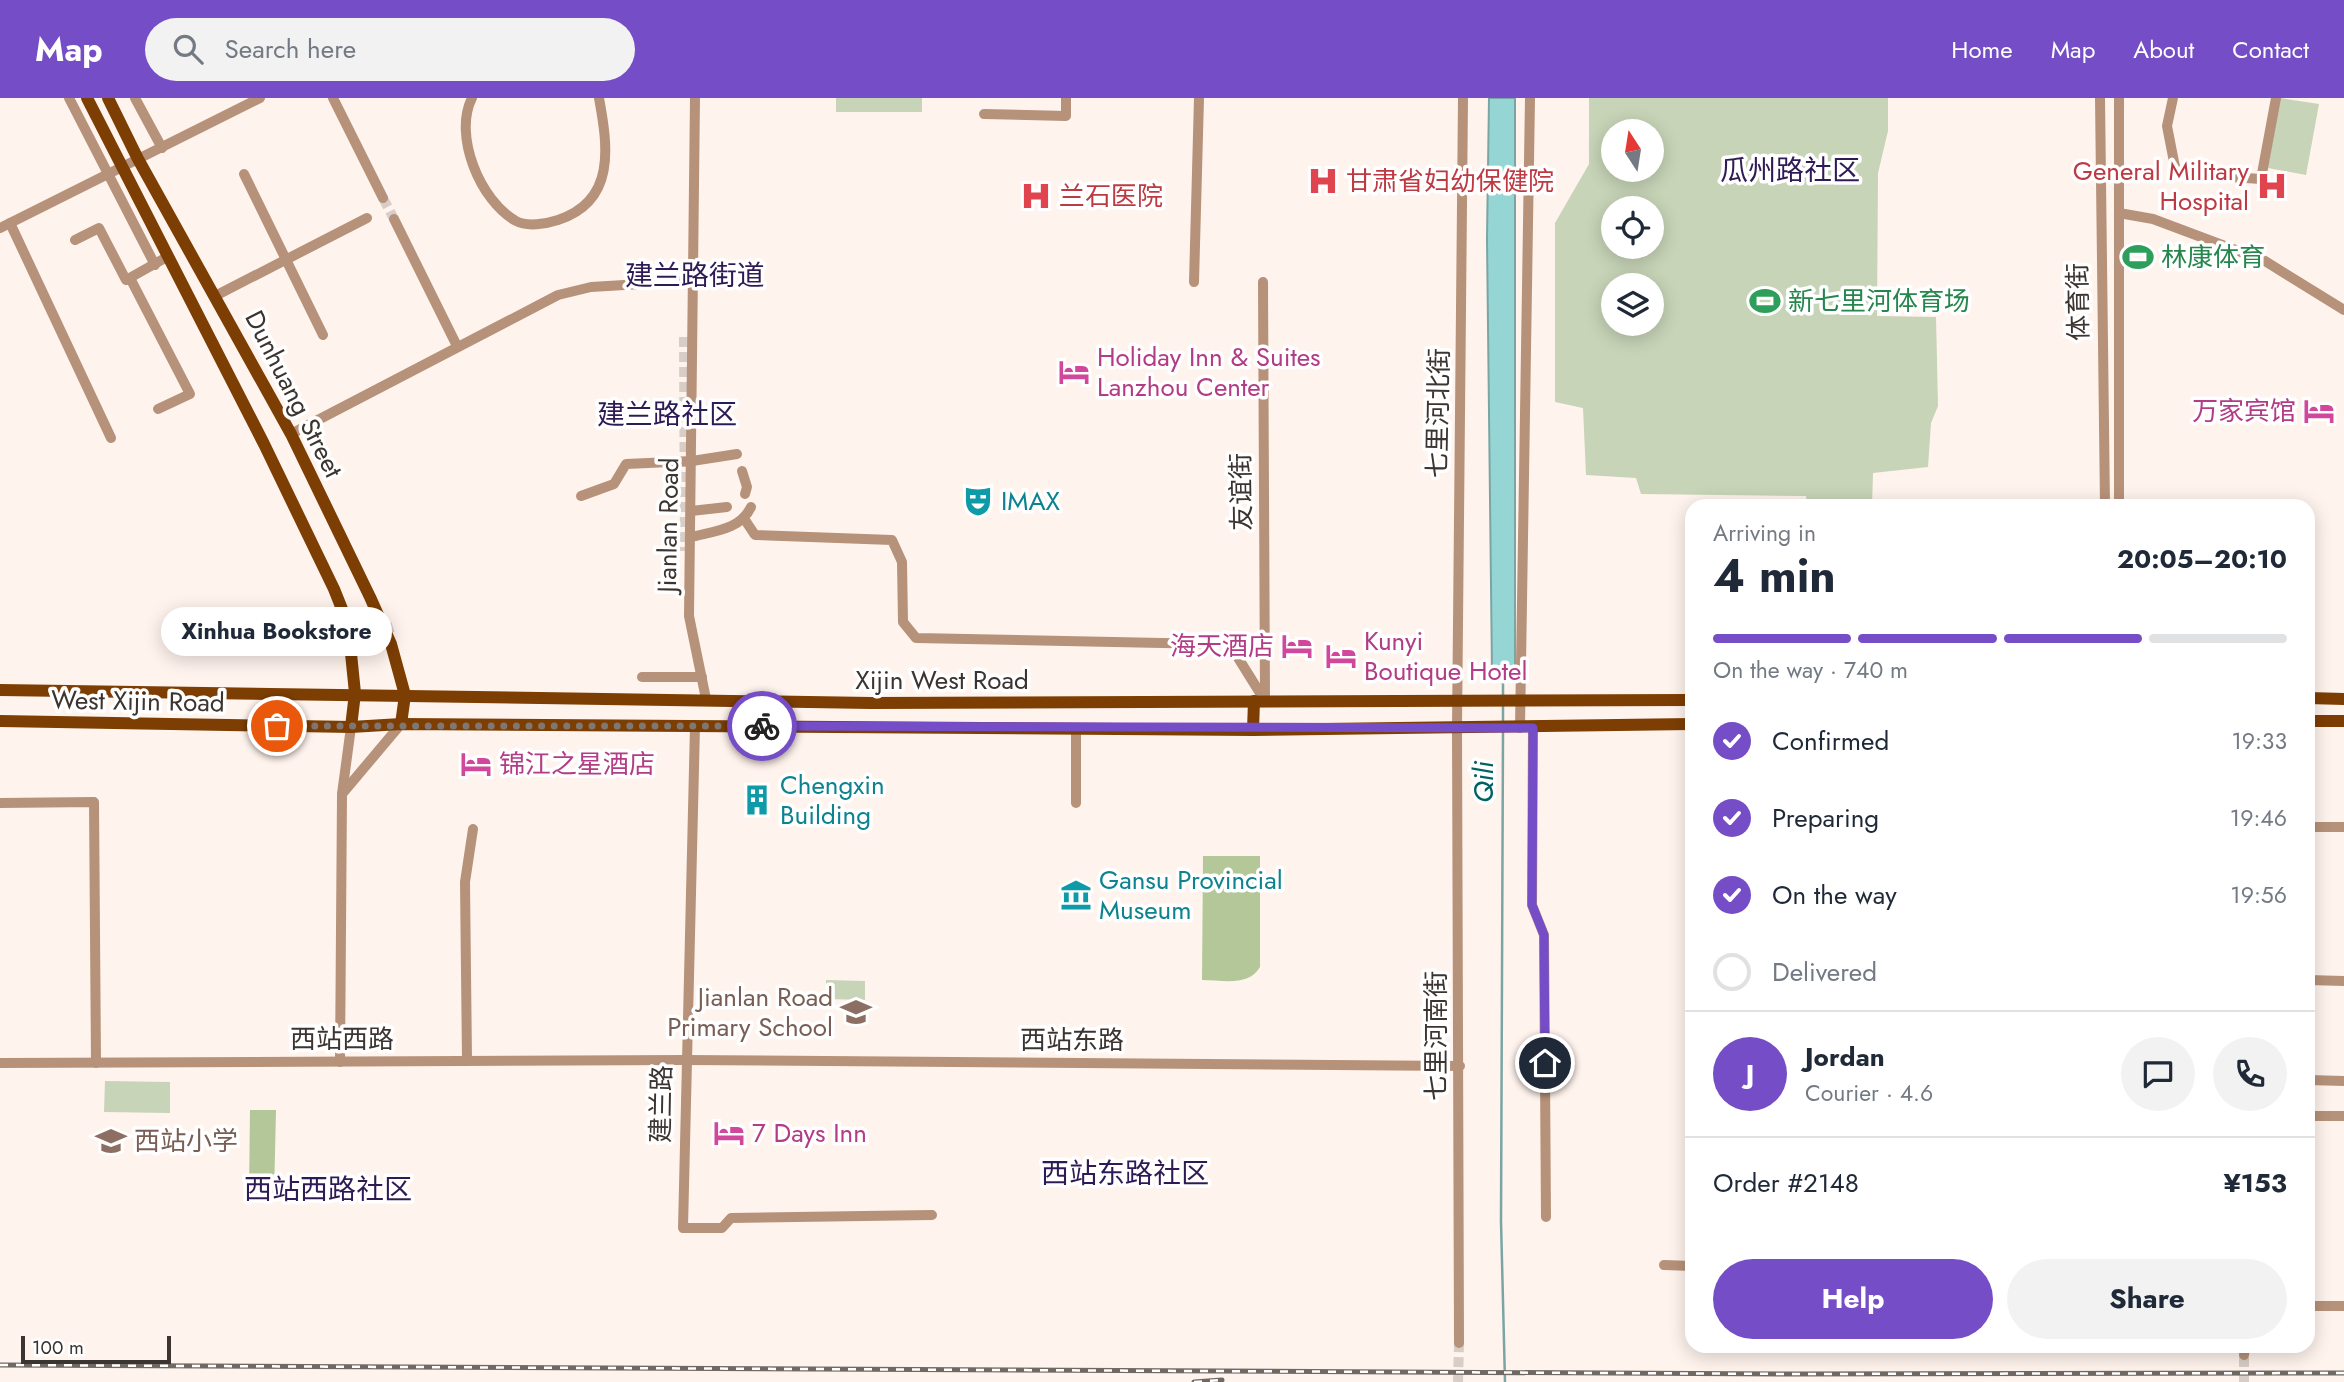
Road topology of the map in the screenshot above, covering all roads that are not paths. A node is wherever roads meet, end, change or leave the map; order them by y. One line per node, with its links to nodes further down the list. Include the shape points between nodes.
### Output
1 (69, 98): 22 (street)
2 (87, 98): 21 (main road, Dunhuang Street)
3 (108, 98): 20 (main road, Dunhuang Street)
4 (135, 98): 19 (street)
5 (260, 98): 19 (street)
6 (333, 98): 24 (street)
7 (472, 98): 8 (street, via 466,139 481,183 498,208 518,222 545,224 572,216 593,198 605,174)
8 (599, 98)
9 (695, 98): 34 (street, Jianlan Road)
10 (1066, 98): 18 (street, via 1066,116)
11 (1199, 98): 35 (street)
12 (1463, 98): 67 (street, 七里河北街)
13 (1530, 98): 66 (street)
14 (2100, 98): 49 (street, 体育街)
15 (2119, 98): 25 (street, 体育街)
16 (2173, 98): 17 (street, via 2167,126 2175,167 2183,174 2261,179)
17 (2276, 98)
18 (984, 114)
19 (162, 148): 20 (street)
20 (138, 159): 21 (street); 37 (main road, Dunhuang Street)
21 (123, 168): 22 (street); 30 (main road, Dunhuang Street)
22 (108, 174): 28 (street); 32 (street)
23 (244, 174): 31 (street)
24 (383, 198)
25 (2119, 213): 38 (street, via 2153,219 2265,261); 50 (street, 体育街)
26 (367, 218): 31 (street)
27 (394, 219): 40 (street)
28 (5, 226): 43 (street)
29 (75, 240): 33 (street, via 99,228 126,280)
30 (167, 257): 32 (street); 59 (main road, Dunhuang Street, via 334,589 348,624)
31 (286, 260): 37 (street); 39 (street)
32 (155, 265): 33 (street)
33 (130, 278): 41 (street, via 190,394)
34 (691, 281): 40 (street, via 591,287 558,295); 45 (street, Jianlan Road)
35 (1195, 282)
36 (1263, 282): 65 (street, 友谊街)
37 (217, 295): 42 (main road, Dunhuang Street)
38 (2344, 310)
39 (323, 335)
40 (457, 346): 42 (street)
41 (158, 409)
42 (291, 434): 60 (main road, Dunhuang Street, via 391,644)
43 (111, 438)
44 (737, 454): 45 (street)
45 (692, 461): 48 (street, via 626,464 614,484); 53 (street, Jianlan Road)
46 (742, 471): 47 (street)
47 (745, 494)
48 (581, 496)
49 (2105, 499)
50 (2119, 499)
51 (727, 507): 53 (street)
52 (751, 507): 54 (street)
53 (691, 511): 55 (street, Jianlan Road)
54 (745, 520): 55 (street); 65 (street, via 755,535 892,540 902,562 903,622 916,638 1211,644 1227,640)
55 (691, 537): 57 (street, Jianlan Road, via 689,616)
56 (642, 677): 57 (street)
57 (702, 677): 62 (street, Jianlan Road)
58 (0, 690): 59 (main road, West Xijin Road)
59 (355, 693): 60 (main road, West Xijin Road); 74 (main road, Dunhuang Street)
60 (405, 695): 62 (main road, Xijin West Road); 71 (main road, Dunhuang Street)
61 (2315, 698): 63 (main road)
62 (706, 699): 65 (main road, Xijin West Road)
63 (2344, 699)
64 (1685, 700): 66 (main road)
65 (1260, 701): 67 (main road, Xijin West Road); 78 (main road)
66 (1516, 702): 67 (main road, Xijin West Road); 75 (street)
67 (1459, 703): 77 (street, 七里河北街)
68 (0, 721): 74 (main road, West Xijin Road)
69 (2315, 721): 70 (main road)
70 (2344, 721)
71 (401, 724): 73 (main road, Xijin West Road); 74 (main road, West Xijin Road); 79 (street)
72 (1685, 724): 75 (main road)
73 (695, 726): 76 (main road, Xijin West Road); 87 (street, 建兰路)
74 (351, 727): 79 (street)
75 (1521, 728): 77 (main road); 98 (street, via 1532,905 1544,935)
76 (1076, 729): 78 (main road, Xijin West Road); 81 (street)
77 (1458, 729): 78 (main road, Xijin West Road); 92 (street, 七里河南街)
78 (1254, 730)
79 (342, 794): 89 (street)
80 (0, 803): 91 (street, via 94,802)
81 (1076, 803)
82 (2315, 827): 83 (street)
83 (2344, 827)
84 (473, 829): 88 (street, via 466,882)
85 (2315, 980): 86 (street)
86 (2344, 981)
87 (685, 1060): 88 (street, 西站西路); 92 (street, 西站东路); 97 (street, 建兰路, via 683,1228 722,1228 731,1218)
88 (467, 1061): 89 (street, 西站西路)
89 (340, 1062): 91 (street, 西站西路)
90 (0, 1063): 91 (street, 西站西路)
91 (96, 1063)
92 (1460, 1066): 103 (street, 七里河南街)
93 (2315, 1080): 94 (street)
94 (2344, 1081)
95 (2315, 1116): 96 (street)
96 (2344, 1116)
97 (932, 1215)
98 (1546, 1217)
99 (1664, 1265): 100 (street)
100 (1685, 1266)
101 (2315, 1306): 102 (street)
102 (2344, 1306)
103 (1459, 1343)

